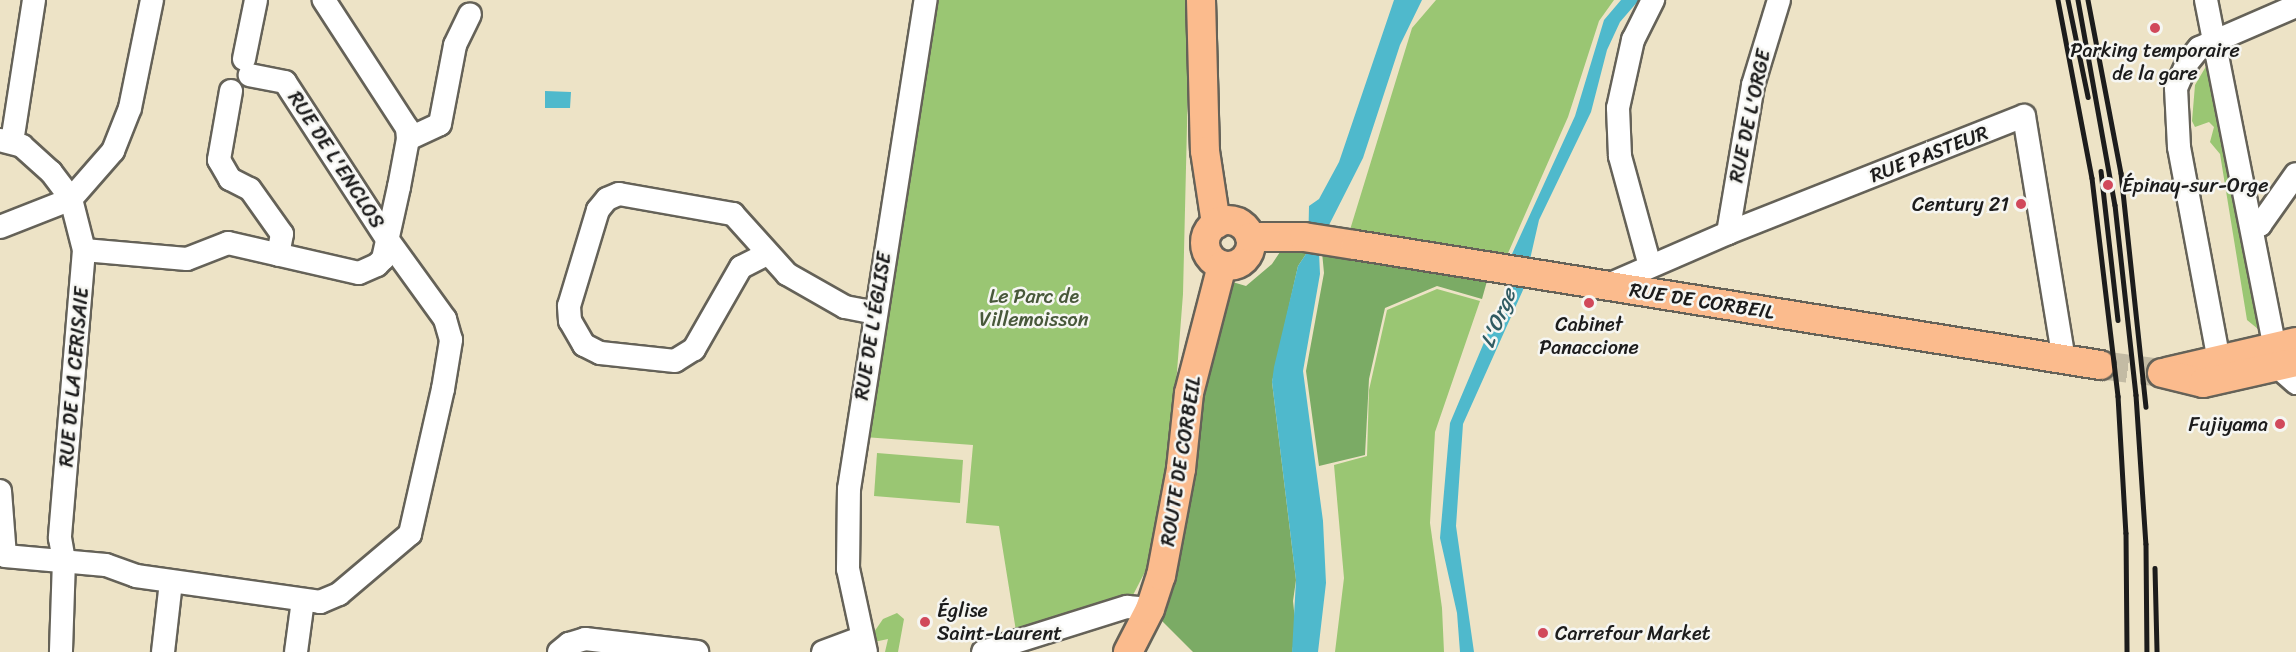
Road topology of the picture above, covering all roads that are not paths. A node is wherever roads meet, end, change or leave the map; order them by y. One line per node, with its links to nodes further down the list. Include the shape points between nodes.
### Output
1 (34, 0): 15 (street)
2 (152, 0): 17 (street, via 123,130 101,169)
3 (256, 0): 23 (street, RUE DE L'ENCLOS, via 247,67 285,82)
4 (324, 0): 14 (street, via 403,120)
5 (926, 0): 30 (street, RUE DE L'ÉGLISE)
6 (1201, 0): 18 (main road, via 1205,151)
7 (1653, 0): 28 (street, via 1633,40 1618,108 1620,156)
8 (1779, 0): 21 (street, RUE DE L'ORGE, via 1753,85)
9 (2206, 0): 12 (street)
10 (2296, 6): 12 (street)
11 (470, 14): 14 (street, via 455,45 440,124)
12 (2214, 40): 20 (street); 34 (street, via 2199,48 2179,76 2175,116)
13 (231, 91): 26 (street, via 219,160 230,179 250,189 282,234)
14 (408, 139): 23 (street, RUE DE L'ENCLOS)
15 (6, 141): 17 (street, RUE DE LA CERISAIE, via 32,153)
16 (2296, 174): 20 (street, via 2260,225)
17 (70, 199): 19 (street); 24 (street, RUE DE LA CERISAIE)
18 (1216, 224): 22 (main road, via 1236,222); 27 (main road, via 1208,234 1206,246 1211,258)
19 (0, 226)
20 (2252, 228): 32 (street)
21 (1728, 233): 28 (street, RUE PASTEUR); 31 (street, RUE PASTEUR, via 2024,116)
22 (1250, 237): 27 (main road, via 1250,249 1243,260); 29 (main road, RUE DE CORBEIL, via 1315,239)
23 (387, 239): 26 (street, RUE DE L'ENCLOS, via 382,259 358,273); 38 (street, RUE DE L'ENCLOS, via 445,319 451,340 417,514 410,534 339,594)
24 (84, 250): 26 (street, RUE DE L'ENCLOS, via 187,259 228,243); 36 (street, RUE DE LA CERISAIE, via 60,538)
25 (767, 254): 25 (street, via 733,214 619,194 607,199 598,210 569,306 570,321 585,345 600,353 675,361 694,349 741,267); 30 (street, via 788,274 844,307)
26 (278, 255)
27 (1221, 265): 39 (main road, ROUTE DE CORBEIL, via 1190,393 1170,541)
28 (1650, 266): 29 (street, RUE PASTEUR)
29 (1606, 286): 31 (main road, RUE DE CORBEIL)
30 (875, 313): 40 (street, RUE DE L'ÉGLISE, via 853,454 847,528 848,569)
31 (2064, 360): 33 (main road, RUE DE CORBEIL)
32 (2288, 360): 34 (main road)
33 (2100, 365)
34 (2221, 370)
35 (0, 491): 36 (street, via 5,556)
36 (64, 560): 37 (street, via 106,565); 41 (street, RUE DE LA CERISAIE)
37 (171, 582): 38 (street); 42 (street)
38 (312, 601): 43 (street)
39 (1150, 609): 47 (street, via 1127,607); 48 (main road, ROUTE DE CORBEIL)
40 (864, 645): 46 (street)
41 (61, 652)
42 (163, 652)
43 (296, 652)
44 (559, 652): 45 (street, via 585,639)
45 (697, 652)
46 (824, 652)
47 (983, 652)
48 (1128, 652)

